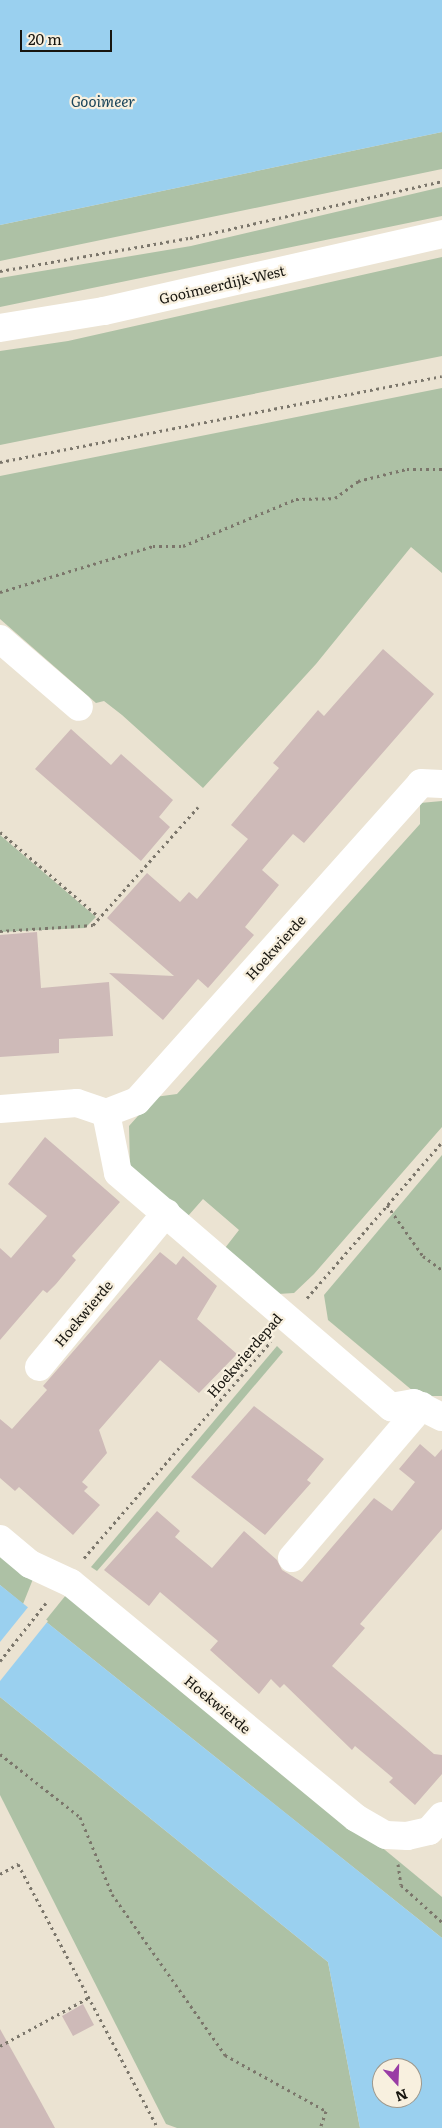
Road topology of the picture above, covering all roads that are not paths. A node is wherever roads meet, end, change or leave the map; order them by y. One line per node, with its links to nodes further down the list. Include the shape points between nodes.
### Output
1 (442, 234): 2 (street, Gooimeerdijk-West, via 104,311)
2 (0, 328)
3 (0, 639): 4 (street)
4 (79, 707)
5 (442, 784): 7 (street, Hoekwierde, via 421,783 137,1101)
6 (0, 1109): 7 (street, via 77,1103)
7 (106, 1113): 8 (street, via 118,1173)
8 (166, 1213): 9 (street, Hoekwierde); 10 (street, via 391,1407 414,1403)
9 (39, 1367)
10 (432, 1412): 12 (street)
11 (0, 1539): 13 (street, Hoekwierde, via 63,1583 71,1583 356,1818 395,1836 429,1831)
12 (292, 1558)
13 (442, 1816)

